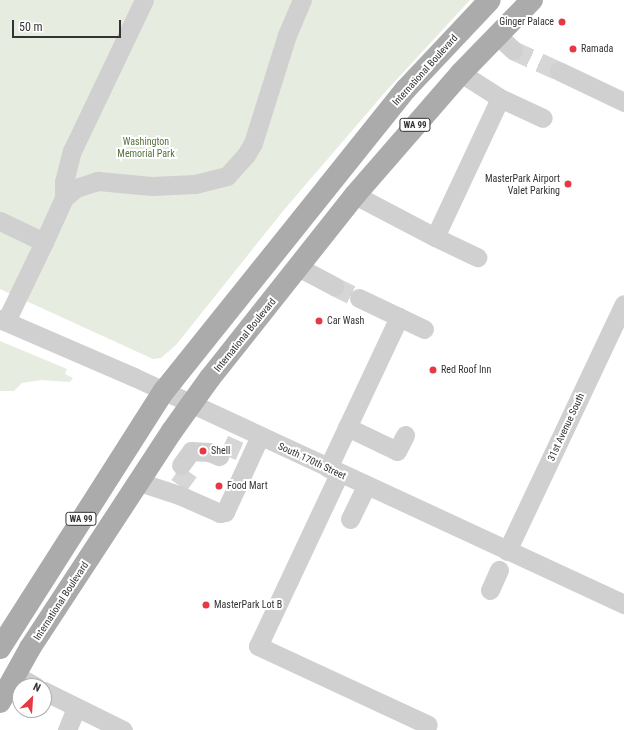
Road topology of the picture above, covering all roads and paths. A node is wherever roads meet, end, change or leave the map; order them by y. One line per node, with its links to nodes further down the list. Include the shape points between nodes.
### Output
1 (144, 0): 13 (street, via 72,151 64,182)
2 (302, 0): 13 (street, via 287,35 253,143 227,176 195,184 152,186 98,180 76,188)
3 (490, 0): 25 (main road, International Boulevard / WA 99, via 406,89)
4 (532, 0): 5 (main road, International Boulevard / WA 99)
5 (497, 35): 6 (street); 8 (main road, International Boulevard / WA 99)
6 (513, 50)
7 (559, 71): 10 (street)
8 (461, 73): 9 (street); 12 (main road, International Boulevard / WA 99)
9 (500, 98): 11 (street); 15 (street)
10 (624, 102)
11 (543, 118)
12 (355, 195): 15 (street); 18 (main road, International Boulevard / WA 99)
13 (64, 198): 16 (street)
14 (0, 222): 16 (street)
15 (434, 237): 17 (street)
16 (44, 242): 23 (street)
17 (477, 257)
18 (298, 267): 19 (street); 26 (main road, International Boulevard / WA 99)
19 (334, 286)
20 (358, 298): 22 (street)
21 (624, 304): 36 (street, 31st Avenue South)
22 (399, 317): 24 (street); 27 (street)
23 (3, 320): 25 (street, South 170th Street)
24 (424, 329)
25 (164, 391): 26 (street, South 170th Street); 40 (main road, International Boulevard / WA 99)
26 (191, 404): 29 (street, South 170th Street); 33 (main road, International Boulevard / WA 99)
27 (347, 428): 28 (street, via 397,451); 31 (street)
28 (405, 435)
29 (260, 436): 30 (street); 31 (street, South 170th Street)
30 (228, 455): 32 (street, via 191,451); 32 (street, via 225,512 220,513)
31 (333, 471): 34 (street, South 170th Street); 46 (street, via 258,646)
32 (177, 481): 33 (street)
33 (139, 482): 41 (main road, International Boulevard / WA 99)
34 (366, 486): 35 (street); 36 (street, South 170th Street)
35 (350, 519)
36 (507, 551): 39 (street, South 170th Street)
37 (499, 570): 38 (street)
38 (490, 590)
39 (624, 604)
40 (0, 648)
41 (15, 675): 42 (street); 44 (main road, International Boulevard / WA 99)
42 (20, 678)
43 (52, 695): 45 (street)
44 (0, 702)
45 (76, 708): 47 (street); 48 (street)
46 (428, 725)
47 (67, 730)
48 (123, 730)

